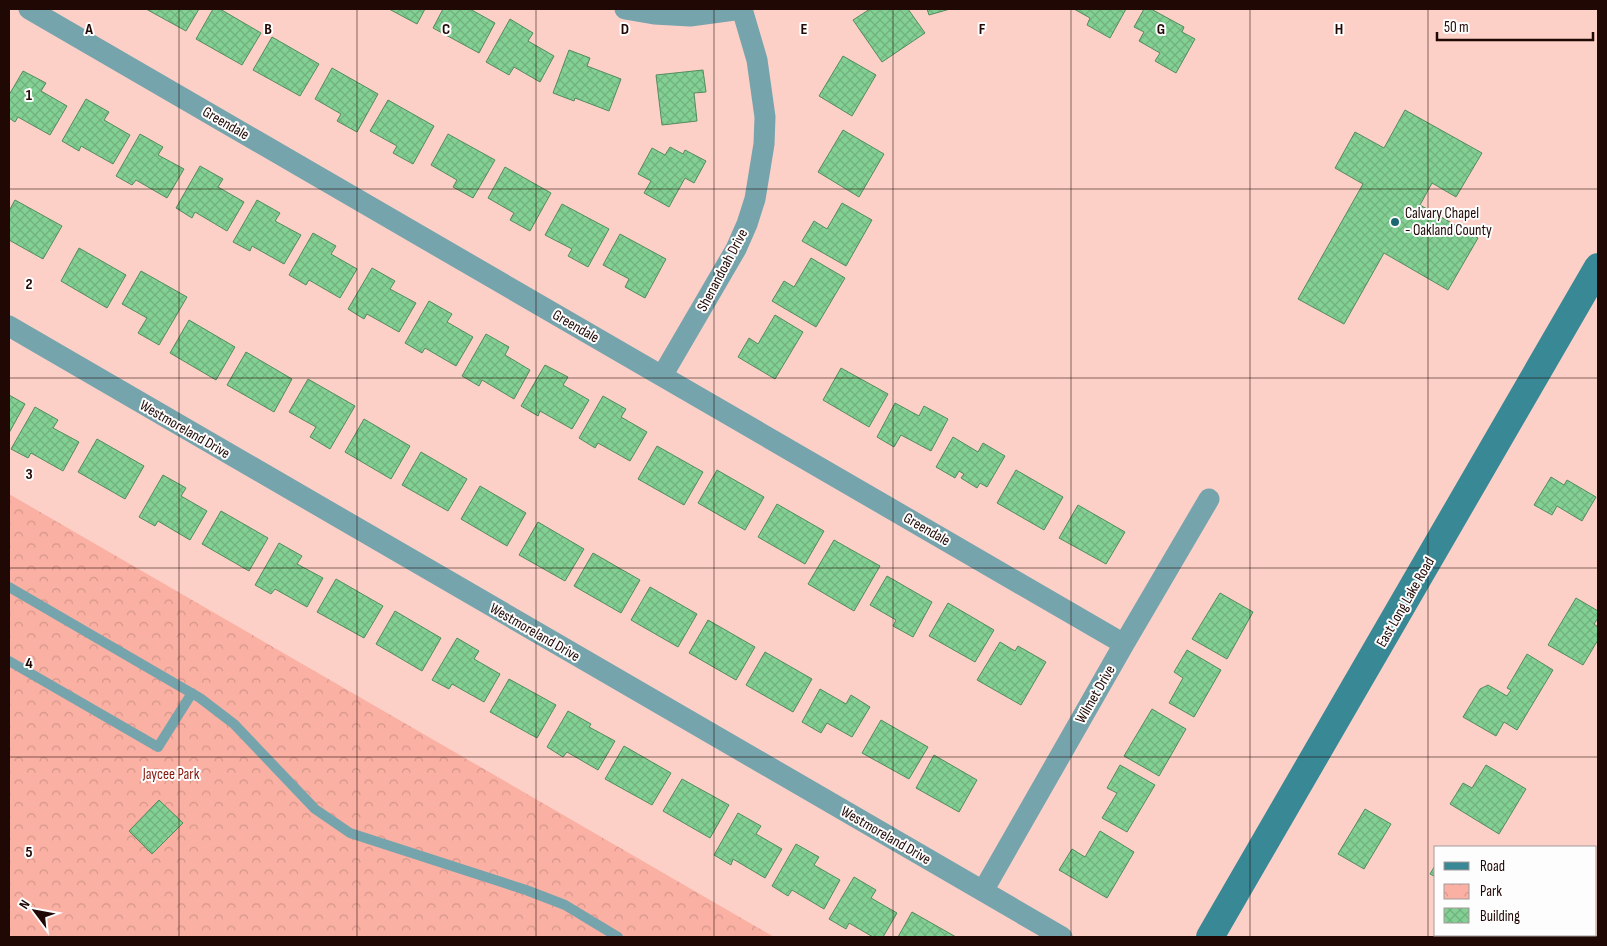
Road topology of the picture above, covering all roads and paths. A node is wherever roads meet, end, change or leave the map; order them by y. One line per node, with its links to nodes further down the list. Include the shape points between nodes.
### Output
1 (29, 9): 6 (street, Greendale)
2 (625, 9): 3 (street, via 690,16)
3 (742, 9): 6 (street, Shenandoah Drive, via 757,60 765,117 755,199 736,249)
4 (1598, 267): 15 (main road, East Long Lake Road)
5 (9, 326): 12 (street, Westmoreland Drive)
6 (662, 376): 9 (street, Greendale)
7 (1209, 498): 9 (street, Wilmet Drive)
8 (9, 588): 11 (lane)
9 (1124, 644): 12 (street, Wilmet Drive)
10 (9, 661): 11 (lane, via 158,747)
11 (192, 693): 13 (lane, via 234,724 315,810 350,832 565,905)
12 (983, 891): 14 (street, Westmoreland Drive)
13 (618, 937)
14 (1062, 937)
15 (1210, 937)

